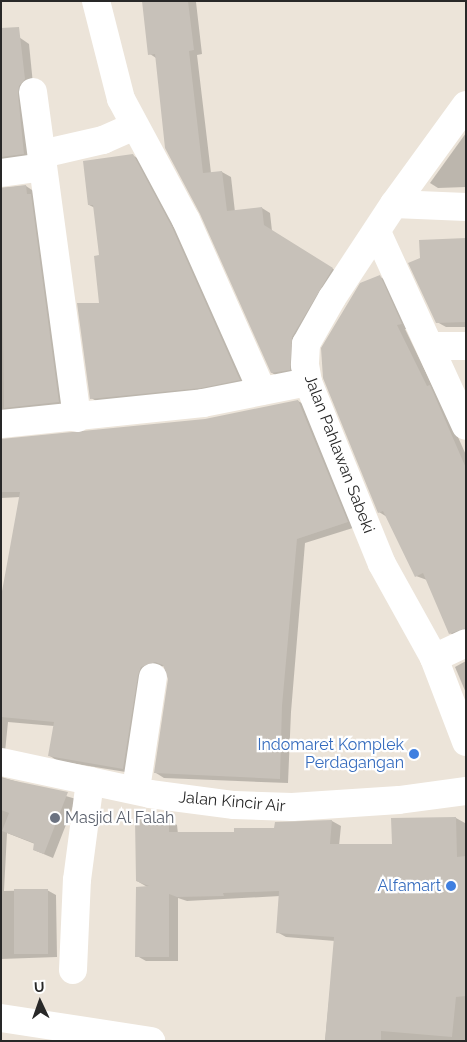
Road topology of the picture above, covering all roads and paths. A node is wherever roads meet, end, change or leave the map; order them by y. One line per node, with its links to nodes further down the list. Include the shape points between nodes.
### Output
1 (96, 1): 4 (street, via 121,99)
2 (32, 92): 5 (street)
3 (466, 105): 7 (street, Jalan Pahlawan Sabeki)
4 (134, 126): 5 (street); 13 (street, via 186,220)
5 (43, 161): 6 (street); 14 (street)
6 (1, 172)
7 (394, 204): 8 (street); 9 (street, Jalan Pahlawan Sabeki)
8 (466, 207)
9 (377, 232): 10 (street); 12 (street, Jalan Pahlawan Sabeki, via 306,344)
10 (430, 346): 11 (street); 16 (street)
11 (466, 346)
12 (308, 382): 13 (street); 18 (street, Jalan Pahlawan Sabeki, via 382,564)
13 (262, 391): 14 (street)
14 (77, 418): 15 (street)
15 (1, 424)
16 (466, 426)
17 (466, 643): 18 (street)
18 (434, 658): 20 (street, Jalan Pahlawan Sabeki)
19 (153, 677): 23 (street)
20 (466, 742)
21 (1, 762): 22 (street, Jalan Kincir Air)
22 (90, 781): 23 (street, Jalan Kincir Air); 25 (street, via 77,880)
23 (136, 789): 24 (street, Jalan Kincir Air, via 234,805 292,807 399,800)
24 (466, 790)
25 (73, 970)
26 (1, 1018): 27 (street)
27 (151, 1041)

